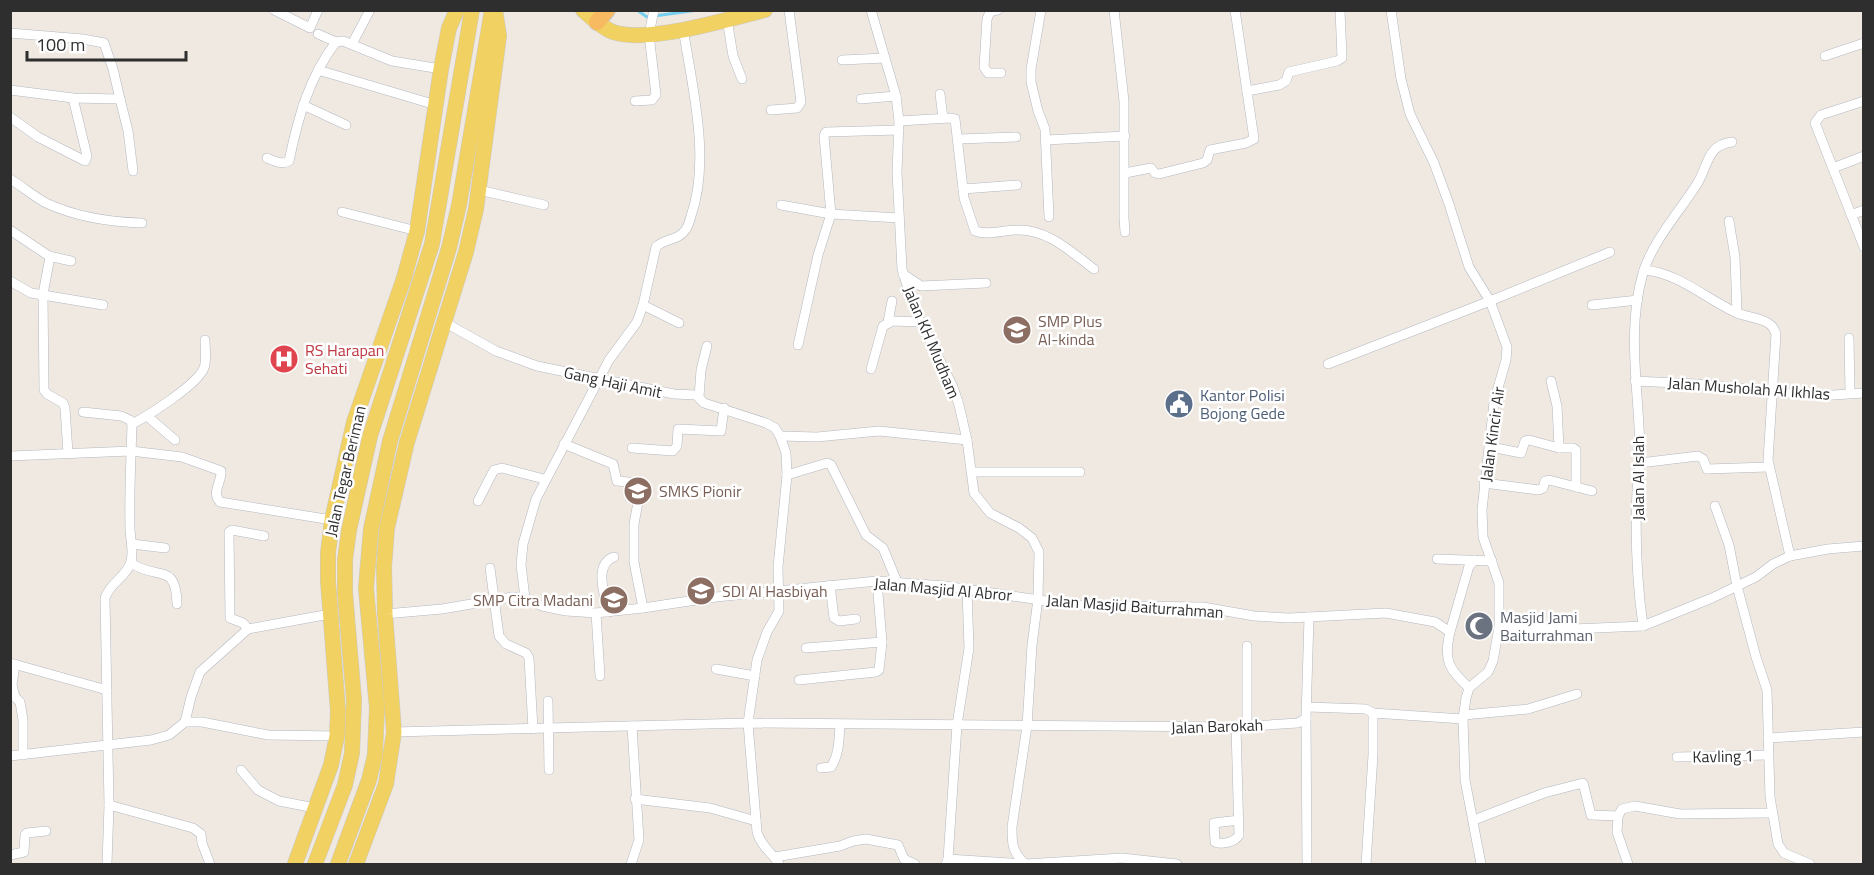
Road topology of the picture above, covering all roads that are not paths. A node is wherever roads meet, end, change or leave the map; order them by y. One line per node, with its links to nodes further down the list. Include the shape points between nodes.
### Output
1 (274, 10): 2 (street, via 310,28)
2 (318, 10)
3 (370, 10): 26 (street)
4 (457, 10): 30 (main road, Jalan Tegar Beriman, via 449,28)
5 (472, 10): 65 (main road, Jalan Tegar Beriman)
6 (493, 10): 63 (main road, via 499,36); 66 (main road)
7 (583, 10): 18 (main road)
8 (654, 10): 21 (street)
9 (765, 10): 19 (main road)
10 (789, 10): 45 (street, via 801,102 797,108)
11 (871, 10): 28 (street)
12 (998, 10): 32 (street, via 990,12 987,19 984,67 988,73)
13 (1041, 10): 53 (street, via 1031,82)
14 (1114, 10): 50 (street)
15 (1235, 10): 35 (street)
16 (1340, 10): 35 (street, via 1342,58 1289,72 1286,81 1279,85)
17 (1391, 10): 94 (street, Jalan Kincir Air, via 1410,114 1438,173 1469,267)
18 (602, 16): 21 (main road, via 612,32 630,35)
19 (727, 19): 20 (main road); 33 (street, via 733,56)
20 (683, 28): 21 (main road); 96 (street, via 696,110 700,179 686,230 656,247)
21 (650, 29): 41 (street, via 656,95 652,100)
22 (10, 33): 39 (street, via 104,43)
23 (318, 34): 24 (street)
24 (336, 42): 26 (street); 31 (street)
25 (1863, 43): 27 (street)
26 (352, 45): 30 (street, via 392,61)
27 (1825, 56)
28 (885, 58): 29 (street); 37 (street)
29 (842, 60)
30 (441, 69): 44 (main road, Jalan Tegar Beriman)
31 (318, 70): 43 (street); 44 (street)
32 (1001, 73)
33 (742, 79)
34 (10, 90): 38 (street)
35 (1247, 91): 59 (street, via 1252,141 1210,150 1203,163 1159,174 1151,168)
36 (940, 94): 47 (street)
37 (896, 96): 40 (street); 49 (street)
38 (74, 98): 39 (street); 46 (street, via 87,156 84,161)
39 (120, 99): 58 (street)
40 (861, 99)
41 (635, 101)
42 (1863, 101): 57 (street, via 1816,118)
43 (303, 105): 48 (street); 56 (street, via 289,161)
44 (436, 105): 64 (main road, Jalan Tegar Beriman)
45 (771, 110)
46 (10, 117)
47 (943, 118): 49 (street); 52 (street, via 956,119)
48 (346, 125)
49 (899, 126): 72 (street, via 826,132); 75 (street)
50 (1125, 136): 53 (street); 59 (street)
51 (1016, 137): 52 (street)
52 (957, 139): 62 (street)
53 (1046, 140): 74 (street)
54 (1732, 142): 87 (street, via 1714,148)
55 (1863, 156): 57 (street)
56 (267, 158)
57 (1833, 168): 73 (street)
58 (133, 171)
59 (1125, 173): 80 (street)
60 (10, 179): 77 (street, via 45,202 77,214)
61 (1017, 185): 62 (street)
62 (963, 189): 86 (street, via 975,231 1041,234)
63 (479, 190): 67 (street); 69 (main road)
64 (423, 199): 65 (main road); 79 (main road, Jalan Tegar Beriman)
65 (441, 202): 137 (main road, Jalan Tegar Beriman, via 432,244 370,436)
66 (459, 205): 69 (main road); 139 (main road)
67 (544, 205)
68 (781, 205): 72 (street)
69 (476, 209): 99 (main road)
70 (1863, 210): 73 (street)
71 (342, 212): 79 (street)
72 (831, 214): 75 (street); 105 (street)
73 (1851, 215): 81 (street)
74 (1049, 217)
75 (899, 218): 88 (street, Jalan KH Mudham)
76 (1729, 221): 98 (street)
77 (142, 223)
78 (10, 230): 84 (street)
79 (417, 231): 143 (main road, Jalan Tegar Beriman, via 354,422)
80 (1125, 232)
81 (1861, 232): 82 (street)
82 (1863, 246)
83 (1610, 252): 94 (street)
84 (50, 257): 85 (street); 91 (street)
85 (71, 261)
86 (1094, 269)
87 (1644, 270): 92 (street, Jalan Al Islah); 98 (street, via 1679,280)
88 (903, 272): 90 (street, via 921,286); 102 (street, Jalan KH Mudham)
89 (10, 281): 91 (street, via 31,293)
90 (986, 283)
91 (43, 294): 95 (street); 128 (street, via 44,390 63,402)
92 (1638, 300): 97 (street); 111 (street, Jalan Al Islah)
93 (892, 301): 101 (street)
94 (1490, 301): 107 (street); 124 (street, Jalan Kincir Air, via 1507,347 1494,402)
95 (103, 305)
96 (643, 305): 100 (street); 109 (street, via 637,322)
97 (1592, 305)
98 (1737, 313): 112 (street, via 1774,328)
99 (444, 322): 109 (street, Gang Haji Amit, via 516,359); 169 (main road, via 407,442 387,528)
100 (679, 322)
101 (888, 322): 102 (street); 108 (street, via 883,326)
102 (921, 322): 122 (street, Jalan KH Mudham, via 953,387)
103 (1849, 338): 113 (street)
104 (205, 340): 118 (street, via 202,372)
105 (798, 345)
106 (707, 346): 115 (street)
107 (1328, 364)
108 (872, 369)
109 (600, 377): 115 (street, Gang Haji Amit); 123 (street)
110 (1551, 381): 126 (street)
111 (1635, 381): 112 (street, Jalan Musholah Al Ikhlas); 130 (street, Jalan Al Islah)
112 (1771, 392): 113 (street, Jalan Musholah Al Ikhlas, via 1818,396); 131 (street)
113 (1850, 393): 114 (street, Jalan Musholah Al Ikhlas)
114 (1863, 393)
115 (699, 397): 116 (street, Gang Haji Amit, via 704,403)
116 (724, 408): 120 (street, Gang Haji Amit, via 766,423); 125 (street, via 721,431 678,429 677,447 673,451)
117 (83, 412): 119 (street, via 121,416)
118 (147, 416): 119 (street); 121 (street)
119 (132, 424): 127 (street)
120 (780, 436): 122 (street, via 879,431); 134 (street)
121 (175, 440)
122 (967, 440): 132 (street, Jalan KH Mudham)
123 (564, 444): 135 (street); 165 (street, via 614,464 617,481 641,486 634,524 634,562)
124 (1491, 447): 126 (street, via 1521,453 1529,440); 136 (street, Jalan Kincir Air)
125 (632, 448)
126 (1559, 448): 138 (street, via 1576,450)
127 (131, 451): 128 (street); 143 (street, via 182,456 221,471 216,493 220,502); 145 (street)
128 (69, 453): 129 (street)
129 (10, 456)
130 (1640, 463): 131 (street, via 1698,456 1707,469); 172 (street, Jalan Al Islah, via 1638,565)
131 (1768, 467): 148 (street)
132 (972, 472): 133 (street); 163 (street, Jalan KH Mudham, via 974,493 981,503 1036,544)
133 (1080, 472)
134 (787, 475): 156 (street, via 831,465 866,535 884,548); 160 (street)
135 (544, 479): 141 (street, via 502,468 494,470); 161 (street, via 523,544)
136 (1485, 483): 138 (street, via 1539,490 1549,480); 152 (street, Jalan Kincir Air, via 1483,537)
137 (358, 486): 139 (main road); 177 (main road, Jalan Tegar Beriman, via 345,560)
138 (1576, 487): 140 (street)
139 (378, 490): 233 (main road, via 367,555 366,588 377,708 375,755)
140 (1592, 491)
141 (478, 501)
142 (1715, 506): 158 (street, via 1729,545)
143 (332, 520): 168 (main road, Jalan Tegar Beriman, via 328,553)
144 (264, 536): 174 (street, via 229,532 230,618)
145 (132, 544): 147 (street); 153 (street)
146 (1863, 546): 148 (street)
147 (165, 548)
148 (1790, 556): 158 (street)
149 (614, 557): 166 (street, via 604,563 602,572)
150 (1437, 559): 151 (street)
151 (1475, 560): 152 (street); 175 (street, via 1469,566)
152 (1492, 561): 173 (street, Jalan Kincir Air, via 1499,583)
153 (131, 563): 164 (street, via 173,580); 187 (street, via 105,598)
154 (490, 568): 162 (street)
155 (877, 581): 156 (street, Jalan Masjid Al Abror); 157 (street, Jalan Masjid Al Abror); 176 (street)
156 (897, 582): 159 (street, Jalan Masjid Al Abror)
157 (830, 585): 160 (street, Jalan Masjid Al Abror); 171 (street, via 834,618)
158 (1737, 586): 172 (street); 207 (street, via 1767,690)
159 (967, 590): 163 (street, Jalan Masjid Al Abror); 197 (street, via 969,648)
160 (778, 591): 165 (street, Jalan Masjid Al Abror); 184 (street, via 778,611 762,646)
161 (525, 598): 162 (street, Jalan Masjid Al Abror); 167 (street, Jalan Masjid Al Abror, via 542,606)
162 (494, 599): 169 (street, Jalan Masjid Al Abror); 202 (street, via 499,636 529,658)
163 (1038, 599): 170 (street, Jalan Masjid Baiturrahman, via 1073,605 1195,607 1254,616); 199 (street)
164 (177, 604)
165 (643, 608): 166 (street, Jalan Masjid Al Abror)
166 (608, 612): 167 (street, Jalan Masjid Al Abror)
167 (596, 613): 183 (street)
168 (330, 614): 174 (street); 182 (main road, Jalan Tegar Beriman)
169 (385, 614): 204 (main road)
170 (1309, 617): 175 (street, Jalan Masjid Baiturrahman, via 1386,613 1435,622); 190 (street)
171 (856, 619)
172 (1643, 626): 173 (street)
173 (1499, 627): 186 (street, Jalan Kincir Air, via 1488,672)
174 (248, 629): 194 (street, via 200,672)
175 (1450, 632): 186 (street, via 1446,661)
176 (882, 642): 179 (street); 185 (street, via 876,672)
177 (349, 644): 182 (main road); 232 (main road, Jalan Tegar Beriman, via 354,700 352,753 345,785)
178 (1247, 646): 200 (street)
179 (806, 648)
180 (13, 663): 187 (street); 209 (street, via 12,685 23,720)
181 (716, 669): 184 (street)
182 (335, 674): 206 (main road, Jalan Tegar Beriman)
183 (600, 676)
184 (755, 676): 195 (street)
185 (800, 680)
186 (1469, 688): 192 (street)
187 (107, 690): 208 (street)
188 (1577, 694): 192 (street, via 1528,710)
189 (549, 701): 203 (street)
190 (1307, 707): 191 (street, via 1366,709); 193 (street)
191 (1373, 713): 192 (street); 240 (street)
192 (1464, 717): 223 (street, via 1465,780)
193 (1306, 718): 200 (street, Jalan Barokah, via 1298,723); 239 (street)
194 (185, 722): 206 (street, via 268,735); 208 (street, via 169,735)
195 (748, 723): 196 (street, Jalan Barokah); 198 (street, Jalan Barokah); 221 (street)
196 (840, 725): 197 (street, Jalan Barokah); 213 (street, via 835,761 831,767)
197 (957, 725): 199 (street, Jalan Barokah); 228 (street)
198 (632, 726): 203 (street, Jalan Barokah); 216 (street)
199 (1027, 726): 201 (street, Jalan Barokah); 237 (street, via 1012,827 1015,854)
200 (1247, 726): 201 (street, Jalan Barokah)
201 (1236, 727): 222 (street)
202 (533, 729): 203 (street, Jalan Barokah); 204 (street, Jalan Barokah)
203 (549, 729): 215 (street)
204 (394, 732): 234 (main road, via 386,784)
205 (1863, 732): 207 (street)
206 (337, 736): 218 (main road, Jalan Tegar Beriman)
207 (1768, 738): 210 (street)
208 (108, 745): 209 (street); 217 (street)
209 (23, 755): 211 (street)
210 (1768, 755): 212 (street, Kavling 1); 219 (street)
211 (10, 756)
212 (1677, 757)
213 (821, 768)
214 (241, 770): 218 (street, via 258,790 279,801)
215 (549, 770)
216 (635, 799): 221 (street, via 710,808); 235 (street, via 639,840)
217 (109, 805): 229 (street); 230 (street, via 193,828 201,834)
218 (315, 808): 231 (main road, Jalan Tegar Beriman)
219 (1771, 813): 220 (street, via 1680,814 1635,806 1622,809); 225 (street)
220 (1618, 816): 223 (street, via 1591,814 1583,783); 242 (street, via 1617,832)
221 (756, 820): 227 (street, via 762,844)
222 (1239, 820)
223 (1473, 820): 241 (street)
224 (46, 831): 226 (street, via 27,832 24,852)
225 (1784, 853): 243 (street); 244 (street)
226 (10, 855)
227 (777, 861): 236 (street, via 866,839 898,844 904,859)
228 (947, 862): 237 (street)
229 (108, 864)
230 (210, 864)
231 (295, 864)
232 (315, 864)
233 (338, 864)
234 (356, 864)
235 (631, 864)
236 (915, 864)
237 (1026, 864): 238 (street, via 1122,858)
238 (1176, 864)
239 (1307, 864)
240 (1366, 864)
241 (1481, 864)
242 (1628, 864)
243 (1780, 864)
244 (1810, 864)

